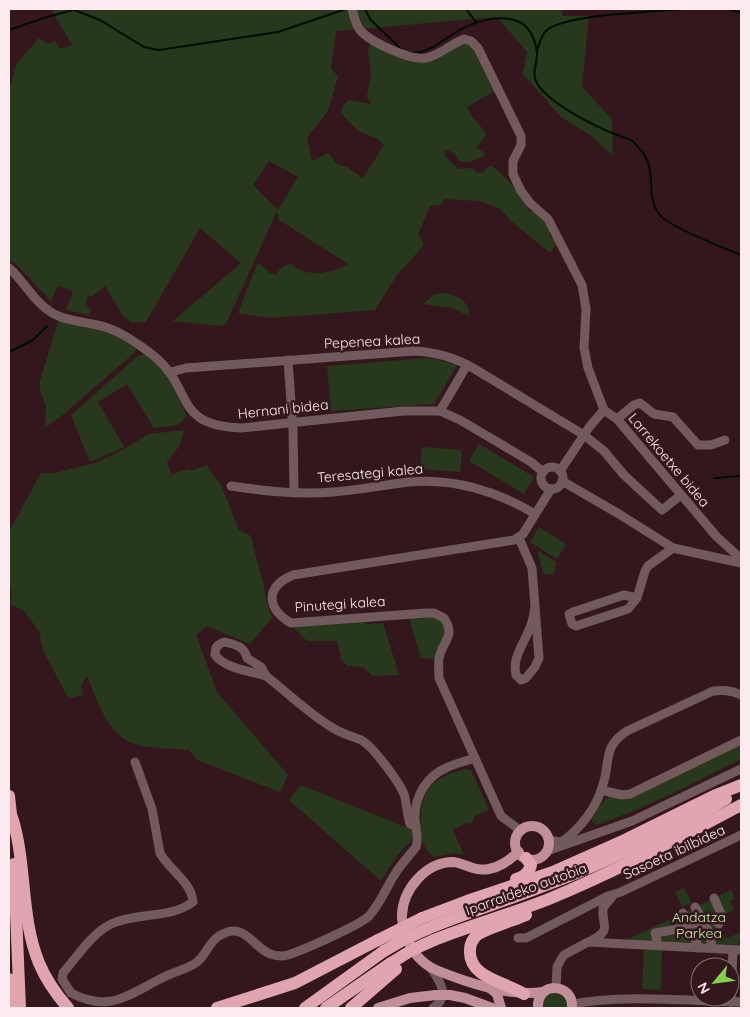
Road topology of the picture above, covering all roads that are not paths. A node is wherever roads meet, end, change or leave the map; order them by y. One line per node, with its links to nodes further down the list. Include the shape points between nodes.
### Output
1 (352, 9): 6 (street, via 363,34 414,58 432,56 464,39 478,48 521,136 521,145 513,161 513,174 526,197 548,219 582,285 586,309 584,348)
2 (9, 268): 5 (street, Hernani bidea, via 54,314 106,327 123,335 152,354)
3 (288, 360): 4 (street, Pepenea kalea, via 426,352 447,356); 5 (street, Pepenea kalea); 9 (street)
4 (467, 365): 7 (street); 10 (street, Pepenea kalea)
5 (170, 372): 9 (street, Hernani bidea, via 190,409 198,418 211,424 241,428)
6 (604, 410): 8 (street, Larrekoetxe bidea); 10 (street)
7 (440, 411): 9 (street, Hernani bidea, via 404,411); 13 (street, Hernani bidea)
8 (617, 420): 11 (street, via 640,403 654,414 673,417 698,445); 18 (street, Larrekoetxe bidea)
9 (293, 422): 17 (street)
10 (584, 435): 12 (street); 18 (street, Pepenea kalea, via 662,510)
11 (726, 440)
12 (560, 471): 13 (street, via 551,467); 14 (street)
13 (543, 472): 16 (street, Hernani bidea, via 542,481)
14 (562, 481): 16 (street, via 558,487); 21 (street)
15 (231, 486): 17 (street, Teresategi kalea)
16 (551, 488): 19 (street)
17 (294, 493): 19 (street, Teresategi kalea, via 354,490 409,482 455,483 511,500)
18 (681, 495): 22 (street, Larrekoetxe bidea)
19 (535, 514): 20 (street)
20 (518, 538): 24 (street, via 532,568); 30 (street, Pinutegi kalea, via 293,575 277,584 273,592 275,610 291,623 426,612 444,618 450,630 439,656 439,678)
21 (673, 548): 22 (street); 23 (street, via 648,566)
22 (741, 563)
23 (637, 598): 23 (street, via 624,595 573,612 569,614 572,624 576,626 622,612)
24 (535, 606): 25 (street); 26 (street)
25 (526, 637): 26 (street); 26 (street, via 515,663 516,675 521,680 538,662)
26 (538, 640)
27 (266, 676): 27 (street, via 222,662 215,656 216,646 226,642 239,646); 39 (street, via 334,729 370,746 396,780 403,793 409,822)
28 (741, 695): 34 (street, via 733,691 712,691 623,734 610,748)
29 (741, 740): 34 (street, via 630,794)
30 (474, 758): 39 (street, via 440,771 425,784 416,803); 41 (street, Pinutegi kalea, via 501,816)
31 (134, 762): 39 (street, via 152,809 160,853 182,880 193,902 172,911 123,920 99,931 63,973 62,979 71,993 100,1003 128,996 192,965 205,955 219,936 226,933 240,932 268,953 282,956 363,922 416,847)
32 (741, 769): 43 (street, via 662,808)
33 (741, 785): 51 (highway, via 553,872)
34 (601, 790): 40 (street, via 594,808)
35 (741, 791): 59 (highway, via 634,847)
36 (9, 796): 38 (highway)
37 (741, 805): 48 (highway, Iparraldeko autobia)
38 (12, 817): 79 (highway, bridge); 81 (highway, via 18,836 30,933 40,964)
39 (416, 826)
40 (578, 827): 43 (street); 45 (street)
41 (521, 831): 44 (main road, via 530,826 540,828); 47 (main road, via 516,839 516,848)
42 (741, 835): 49 (street, Sasoeta ibilbidea)
43 (588, 837): 45 (street); 46 (street)
44 (549, 840): 45 (street); 46 (main road)
45 (560, 843)
46 (547, 851): 47 (main road, via 540,858 531,860)
47 (522, 855): 51 (highway, via 531,865 523,877 476,894); 68 (main road, via 490,869 475,869 455,862 443,863 415,882 406,897 401,917 408,940 421,960)
48 (602, 876): 54 (highway); 59 (highway, Iparraldeko autobia, via 547,900 470,925)
49 (619, 893): 52 (street, Sasoeta ibilbidea); 56 (street, Sasoeta ibilbidea, via 608,900)
50 (714, 898): 57 (street, via 721,920)
51 (467, 901): 59 (highway)
52 (592, 906): 56 (street); 61 (street, Sasoeta ibilbidea, via 526,938)
53 (695, 907): 57 (street)
54 (539, 908): 59 (highway); 74 (highway, via 476,935 471,943 470,958 479,971)
55 (683, 913): 58 (street)
56 (602, 914): 62 (street, Sasoeta ibilbidea, via 604,930)
57 (703, 921): 58 (street); 65 (street)
58 (689, 925): 60 (street); 64 (street)
59 (430, 933): 63 (highway, Iparraldeko autobia, bridge); 67 (highway, Iparraldeko autobia, bridge)
60 (655, 934)
61 (518, 938)
62 (588, 942): 64 (street); 72 (street, via 564,955 557,967)
63 (381, 945): 82 (highway, via 295,983); 83 (highway, Iparraldeko autobia)
64 (698, 948): 65 (street)
65 (711, 948): 66 (street)
66 (737, 950)
67 (394, 966): 70 (highway, Iparraldeko autobia); 86 (highway)
68 (431, 968): 71 (main road); 88 (street, via 443,989 441,1000)
69 (9, 979): 78 (highway, bridge)
70 (357, 987): 84 (highway, Iparraldeko autobia); 85 (highway)
71 (489, 988): 74 (main road); 90 (main road, via 497,994)
72 (556, 988): 73 (main road); 77 (main road, via 570,996)
73 (543, 992): 74 (main road); 91 (main road)
74 (524, 994)
75 (9, 999): 80 (highway)
76 (690, 1001): 77 (street, via 594,1000)
77 (572, 1006)
78 (10, 1008)
79 (20, 1008)
80 (26, 1008)
81 (68, 1008)
82 (217, 1008)
83 (305, 1008)
84 (326, 1008)
85 (331, 1008)
86 (351, 1008)
87 (378, 1008): 89 (main road, bridge, via 436,995 465,998)
88 (433, 1008)
89 (492, 1008)
90 (502, 1008)
91 (538, 1008)

